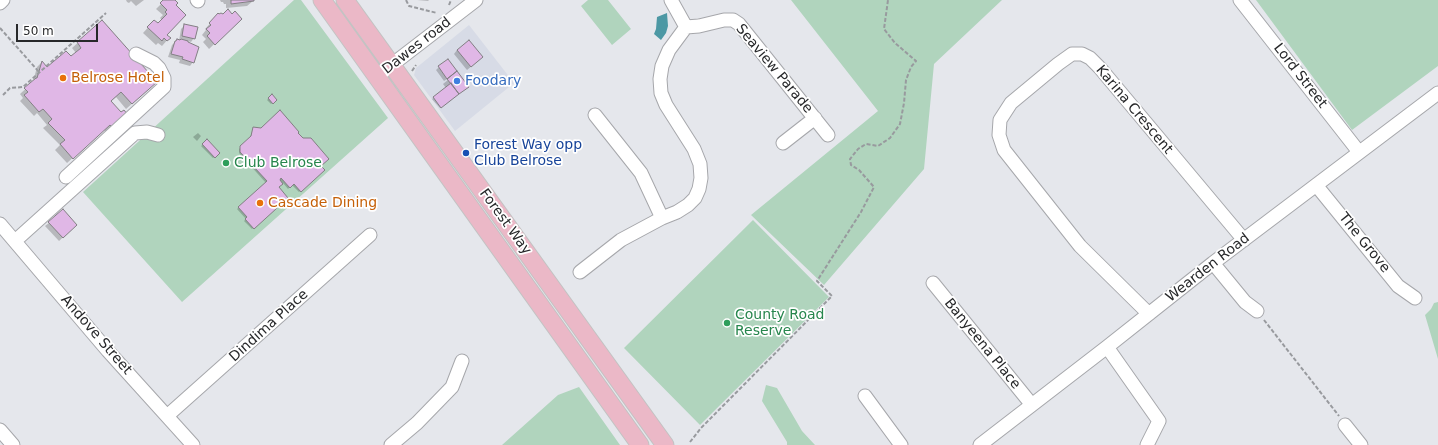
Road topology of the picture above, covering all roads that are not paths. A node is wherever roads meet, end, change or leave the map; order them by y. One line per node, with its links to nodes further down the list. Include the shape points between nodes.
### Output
1 (3, 0): 7 (street)
2 (322, 0): 11 (main road, Forest Way)
3 (346, 0): 10 (main road, Forest Way)
4 (476, 0): 10 (street, Dawes road)
5 (671, 0): 8 (street)
6 (1240, 0): 18 (street, Lord Street)
7 (0, 3)
8 (686, 27): 14 (street, Seaview Parade, via 724,20 733,20 739,24); 21 (street, via 669,50 662,66 660,93 694,149 700,164 701,178 695,198 677,212)
9 (136, 54): 19 (street, via 159,68 164,78 164,87)
10 (393, 65): 11 (street, Dawes road); 43 (main road, Forest Way)
11 (376, 77): 42 (main road, Forest Way)
12 (1437, 95): 18 (street, Wearden Road)
13 (595, 115): 21 (street, via 642,173)
14 (815, 118): 16 (street, Seaview Parade); 17 (street, Seaview Parade)
15 (158, 135): 25 (street, via 147,132 135,133)
16 (828, 135)
17 (783, 143)
18 (1359, 152): 20 (street, Wearden Road)
19 (66, 177)
20 (1316, 185): 24 (street, Wearden Road); 29 (street, The Grove, via 1398,286)
21 (662, 218): 27 (street, via 621,240)
22 (0, 224): 25 (street, Andove Street)
23 (370, 236): 36 (street, Dindima Place)
24 (1244, 240): 26 (street, Wearden Road); 31 (street, Karina Crescent, via 1090,58 1082,54 1072,54 1058,64 1010,103 1000,120 1004,150 1080,246)
25 (14, 241): 36 (street, Andove Street)
26 (1213, 263): 30 (street, via 1245,302); 31 (street, Wearden Road)
27 (580, 272)
28 (933, 283): 35 (street, Banyeena Place)
29 (1415, 298)
30 (1257, 311)
31 (1149, 314): 32 (street, Wearden Road)
32 (1106, 347): 35 (street, Wearden Road); 46 (street, via 1159,421)
33 (462, 361): 41 (street, via 452,387)
34 (865, 396): 44 (street)
35 (1032, 405): 45 (street, Wearden Road)
36 (167, 416): 40 (street, Andove Street)
37 (1346, 425): 47 (street)
38 (0, 430): 39 (street)
39 (13, 445)
40 (193, 445)
41 (391, 445)
42 (640, 445)
43 (665, 445)
44 (901, 445)
45 (980, 445)
46 (1147, 445)
47 (1361, 445)

